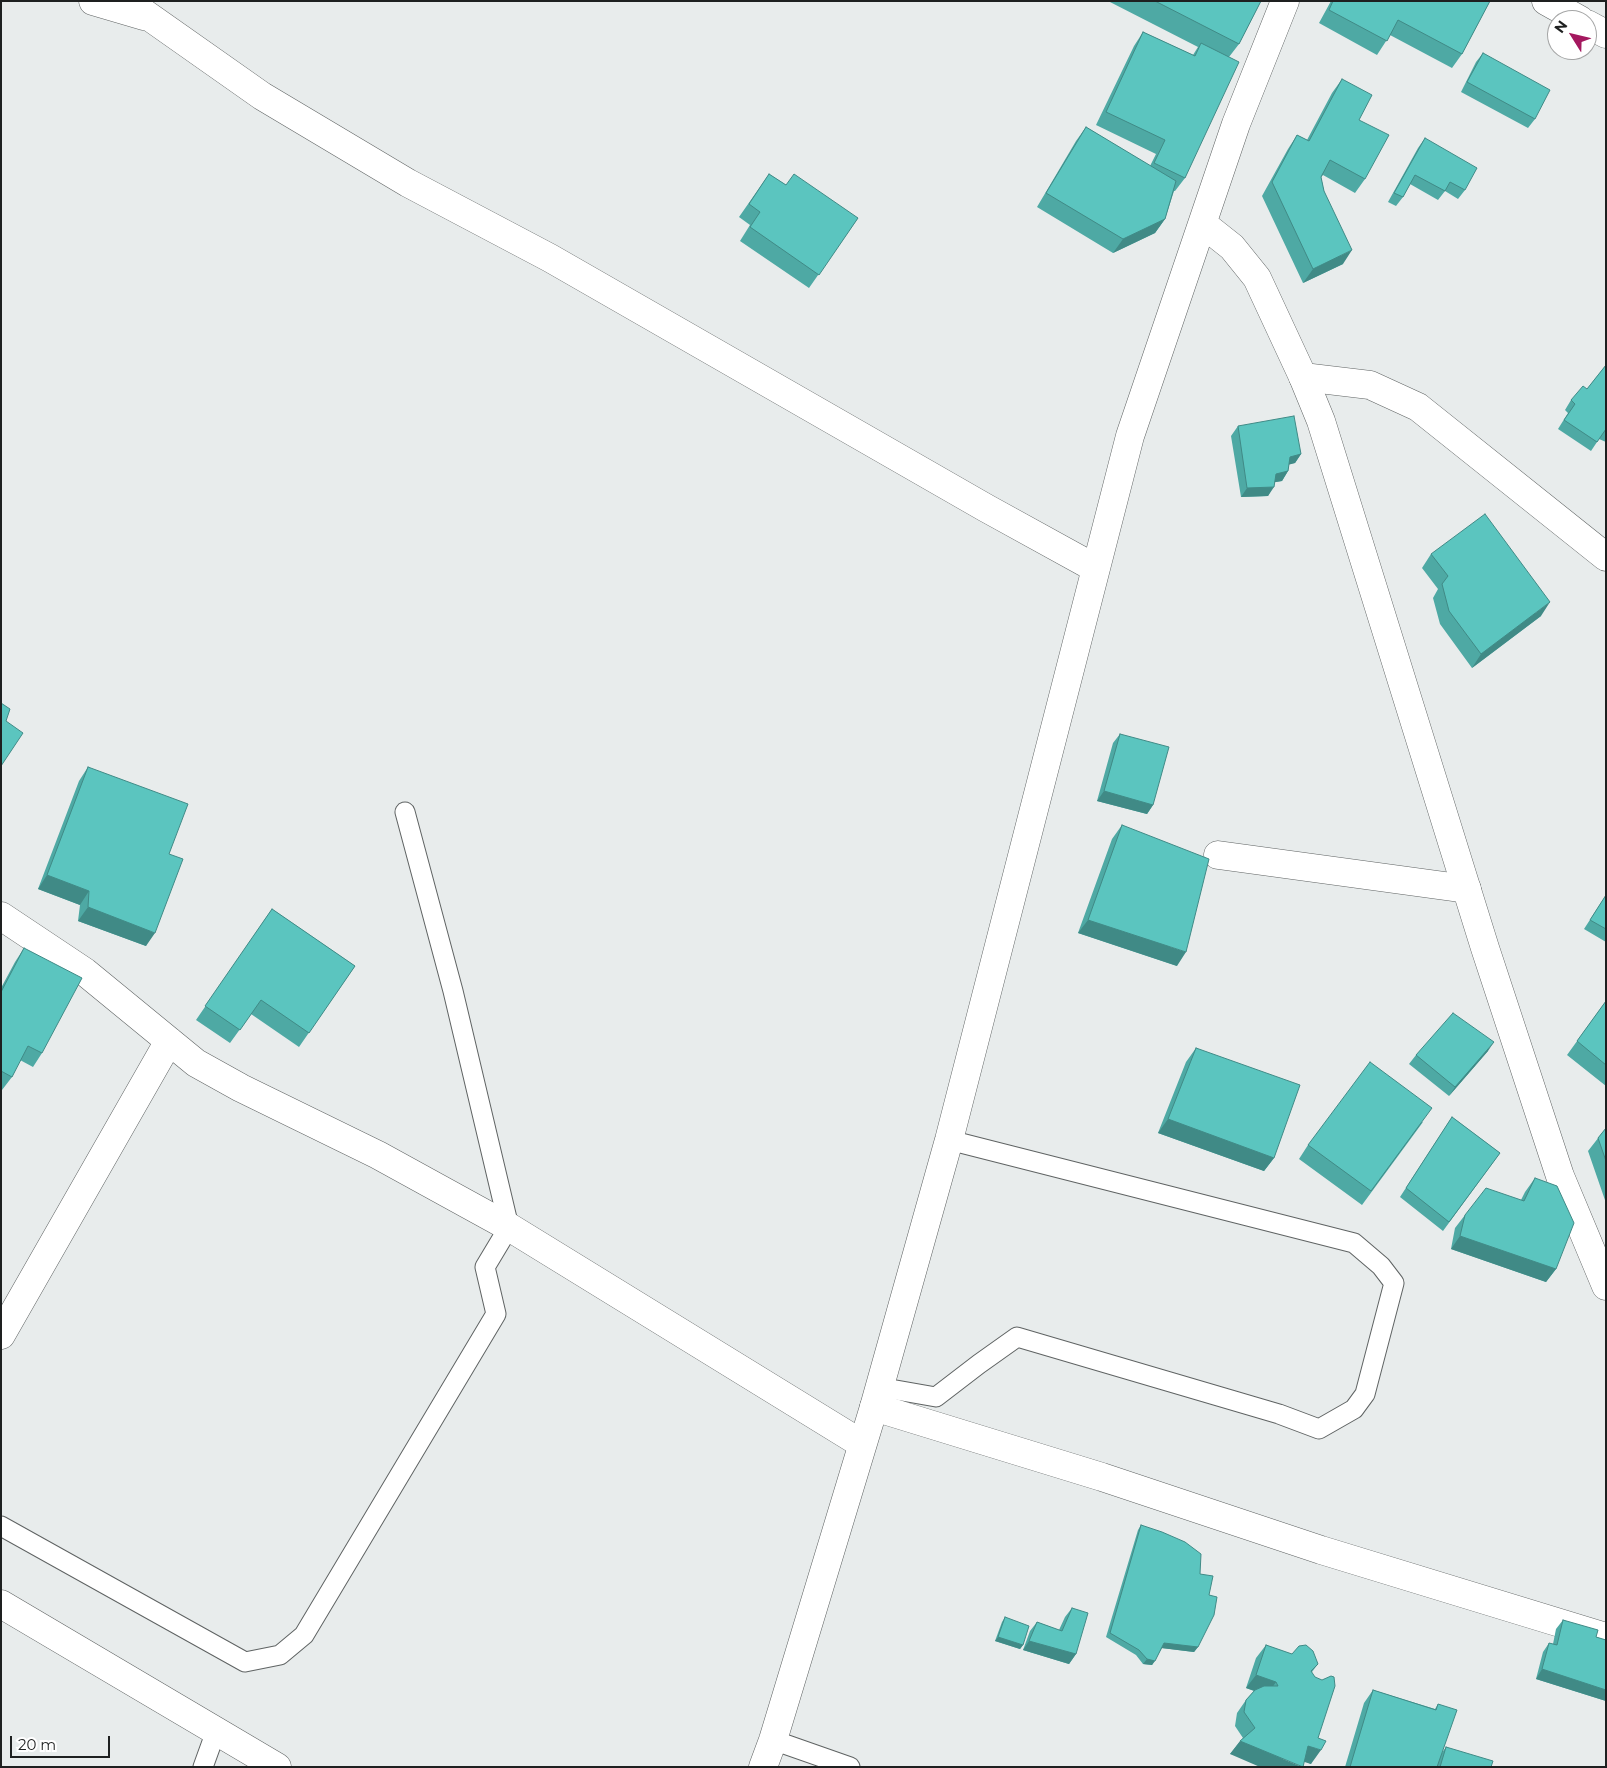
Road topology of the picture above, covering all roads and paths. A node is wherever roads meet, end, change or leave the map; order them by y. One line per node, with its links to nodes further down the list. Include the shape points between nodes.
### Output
1 (93, 1): 6 (street)
2 (127, 1): 6 (street)
3 (1285, 1): 7 (street, via 1236,124)
4 (1546, 1): 5 (street)
5 (1562, 10)
6 (154, 19): 10 (street, via 262,96 408,182 550,258)
7 (1203, 224): 8 (street, via 1232,247 1257,278); 10 (street, via 1130,436)
8 (1303, 377): 9 (street, via 1370,385 1418,407); 13 (street, via 1322,422)
9 (1606, 557)
10 (1095, 568): 16 (street)
11 (405, 812): 17 (lane, via 453,990)
12 (1218, 855): 13 (street)
13 (1467, 889): 18 (street, via 1560,1176)
14 (1, 916): 15 (street, via 85,972)
15 (169, 1041): 17 (street, via 196,1063 241,1088 378,1155); 19 (street)
16 (948, 1140): 20 (street); 20 (lane, via 1354,1243 1381,1266 1394,1283 1366,1394 1354,1409 1319,1428 1017,1337 936,1398)
17 (509, 1227): 21 (street); 22 (lane, via 484,1267 496,1314 304,1635 280,1655 245,1662)
18 (1606, 1286)
19 (1, 1335)
20 (876, 1397): 21 (street); 24 (street, via 1321,1550)
21 (862, 1444): 26 (street)
22 (1, 1526)
23 (1, 1604): 25 (street)
24 (1606, 1637)
25 (216, 1731): 27 (lane); 28 (street)
26 (773, 1740): 29 (street); 30 (lane)
27 (203, 1767)
28 (277, 1767)
29 (763, 1767)
30 (850, 1767)

